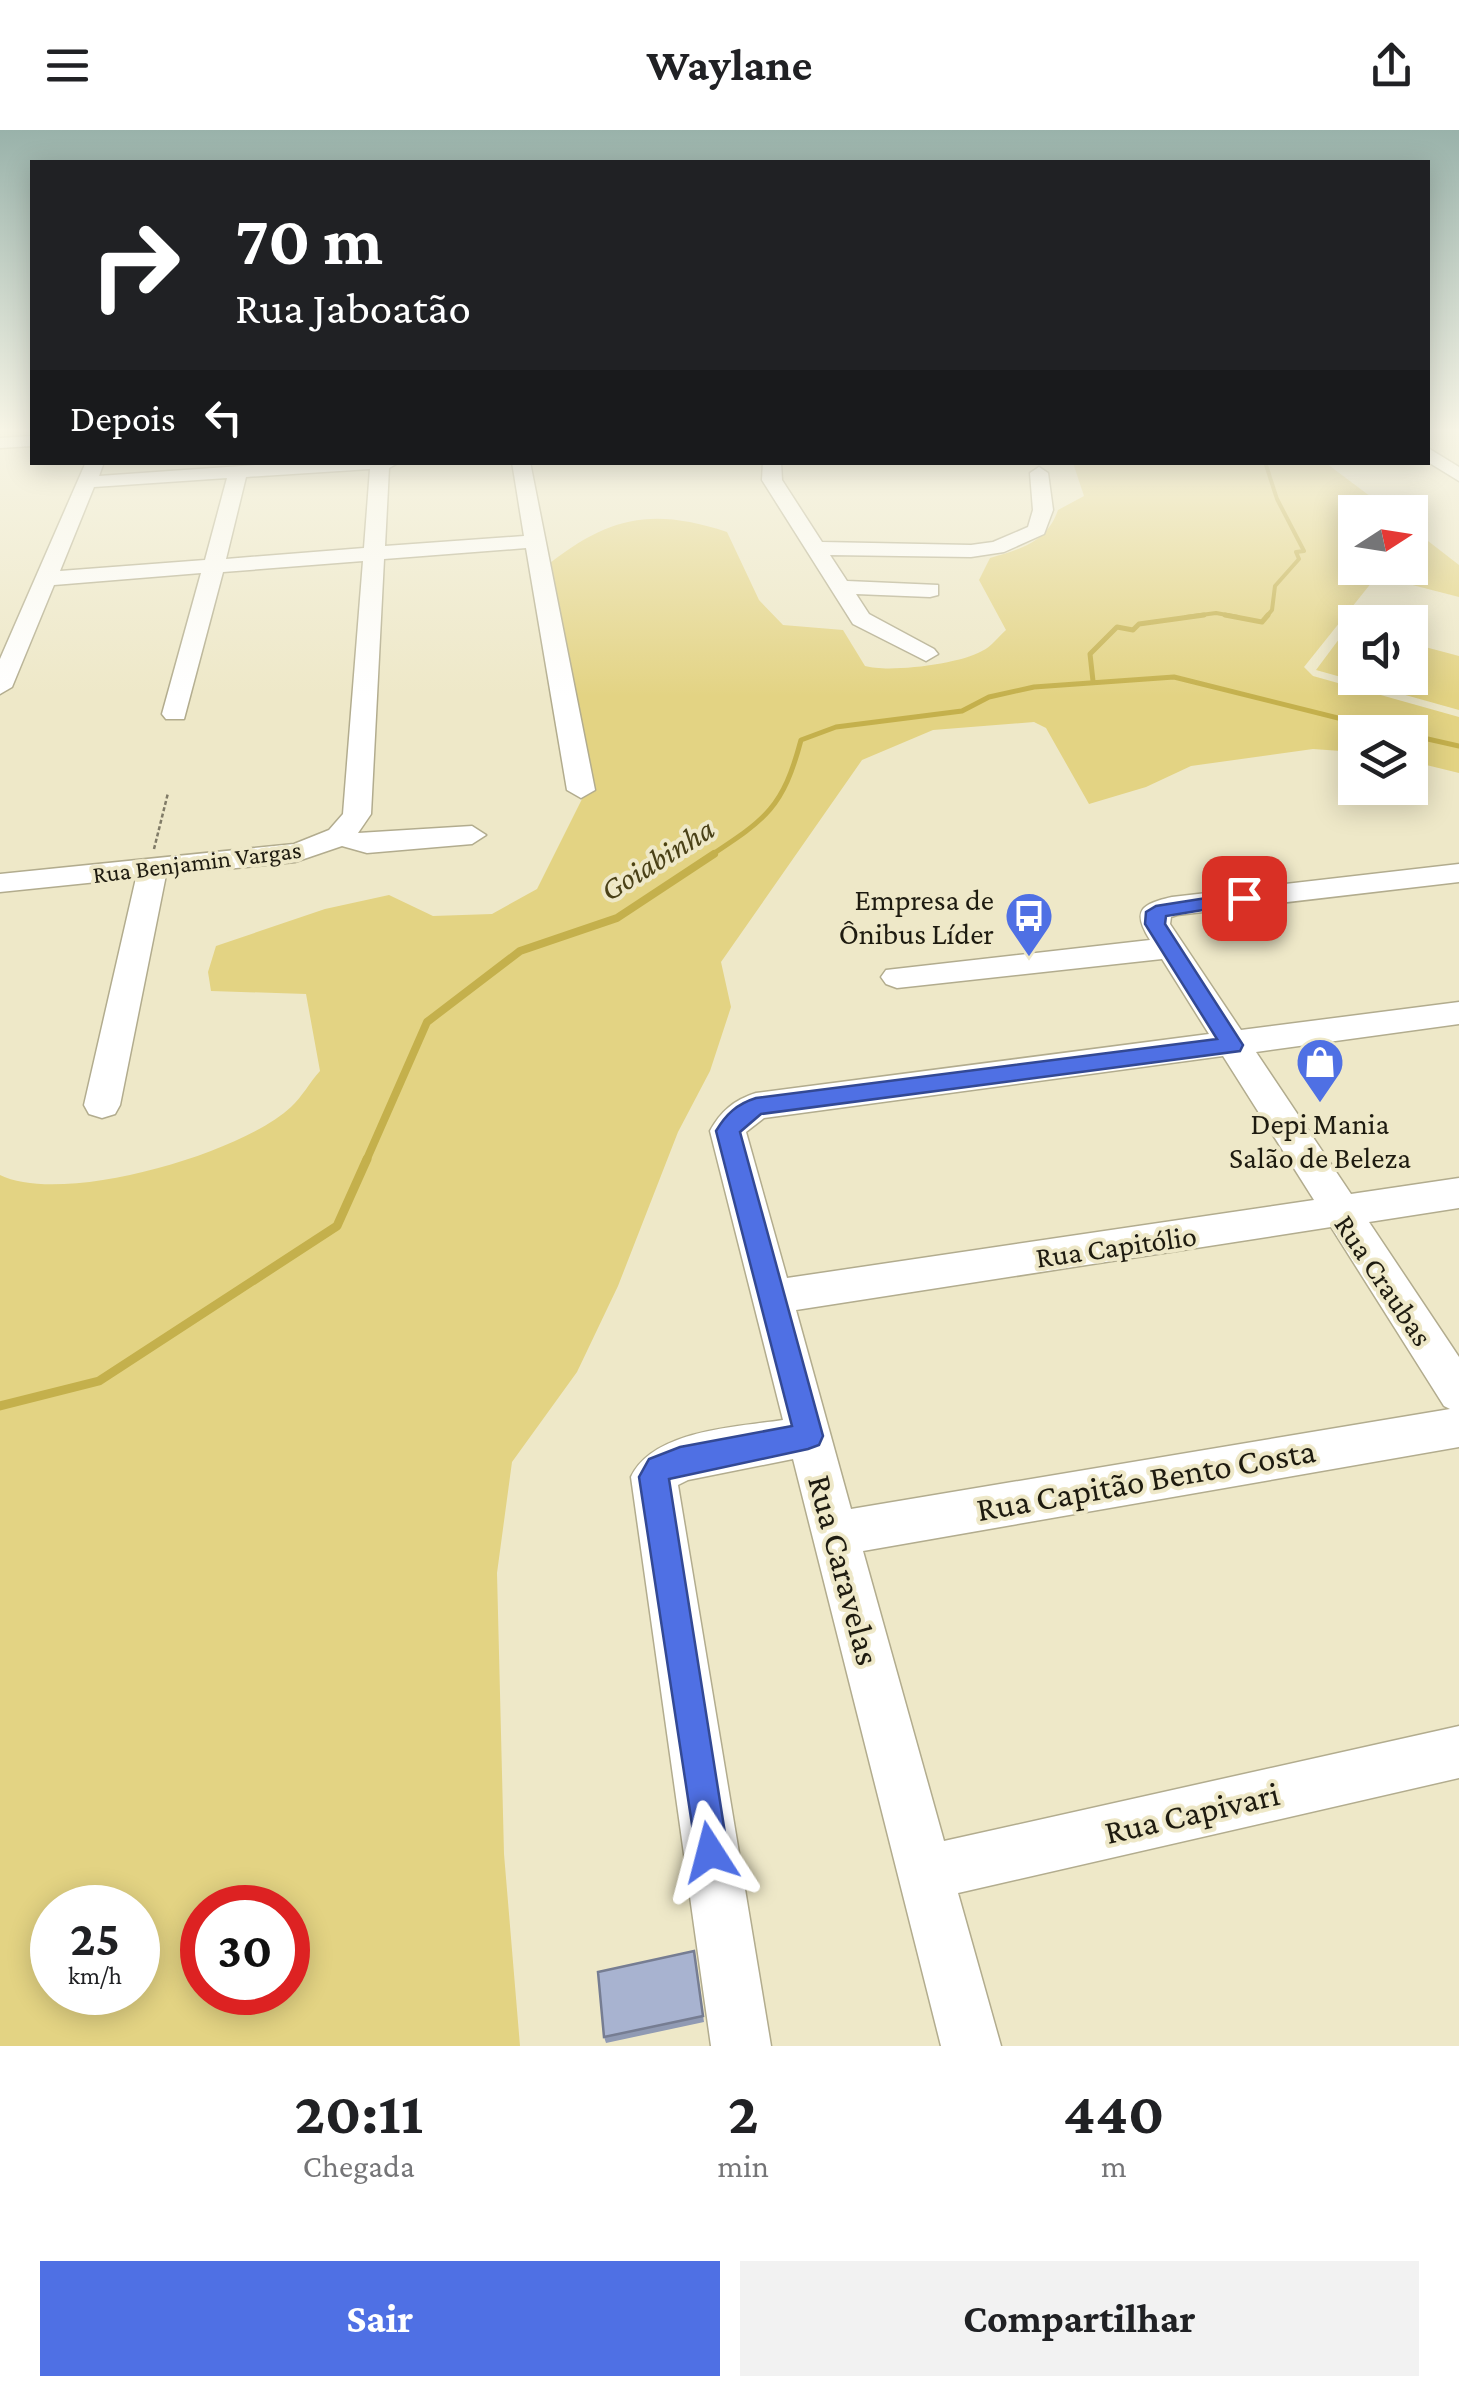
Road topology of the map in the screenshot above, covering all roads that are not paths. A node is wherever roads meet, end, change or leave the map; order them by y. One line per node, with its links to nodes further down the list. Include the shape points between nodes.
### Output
1 (71, 518): 11 (street)
2 (225, 518): 10 (street)
3 (378, 518): 9 (street, Rua Benjamin Vargas)
4 (530, 518): 7 (street)
5 (797, 518): 8 (street)
6 (1040, 518): 8 (street, via 1036,530 971,552)
7 (534, 541): 9 (street); 17 (street)
8 (816, 548): 12 (street)
9 (376, 552): 10 (street); 19 (street, Rua Benjamin Vargas, via 357,814)
10 (212, 566): 11 (street); 16 (street)
11 (44, 579): 15 (street)
12 (844, 587): 13 (street); 14 (street, via 861,619)
13 (930, 590)
14 (926, 654)
15 (0, 687)
16 (175, 714)
17 (581, 790)
18 (472, 835): 19 (street, via 367,844)
19 (340, 837): 20 (street, Rua Benjamin Vargas, via 295,853)
20 (154, 868): 22 (street, Rua Benjamin Vargas); 27 (street)
21 (1459, 874): 23 (street, Rua Craubas, via 1172,906 1156,912 1155,924)
22 (0, 883)
23 (1170, 948): 24 (street); 26 (street, Rua Craubas)
24 (897, 976)
25 (1459, 1013): 26 (street)
26 (1232, 1045): 29 (street, Rua Craubas); 30 (street, Rua Caravelas, via 756,1106 728,1131)
27 (102, 1104)
28 (1459, 1193): 29 (street, Rua Capitólio)
29 (1340, 1214): 30 (street, Rua Capitólio); 31 (street, Rua Craubas)
30 (772, 1297): 33 (street, Rua Caravelas)
31 (1459, 1394)
32 (1459, 1427): 34 (street, Rua Capitão Bento Costa)
33 (808, 1436): 34 (street, Rua Caravelas); 37 (street, via 680,1460 654,1477)
34 (834, 1534): 36 (street, Rua Caravelas)
35 (1459, 1752): 36 (street, Rua Capivari)
36 (926, 1873): 38 (street, Rua Caravelas)
37 (741, 2046)
38 (971, 2046)

